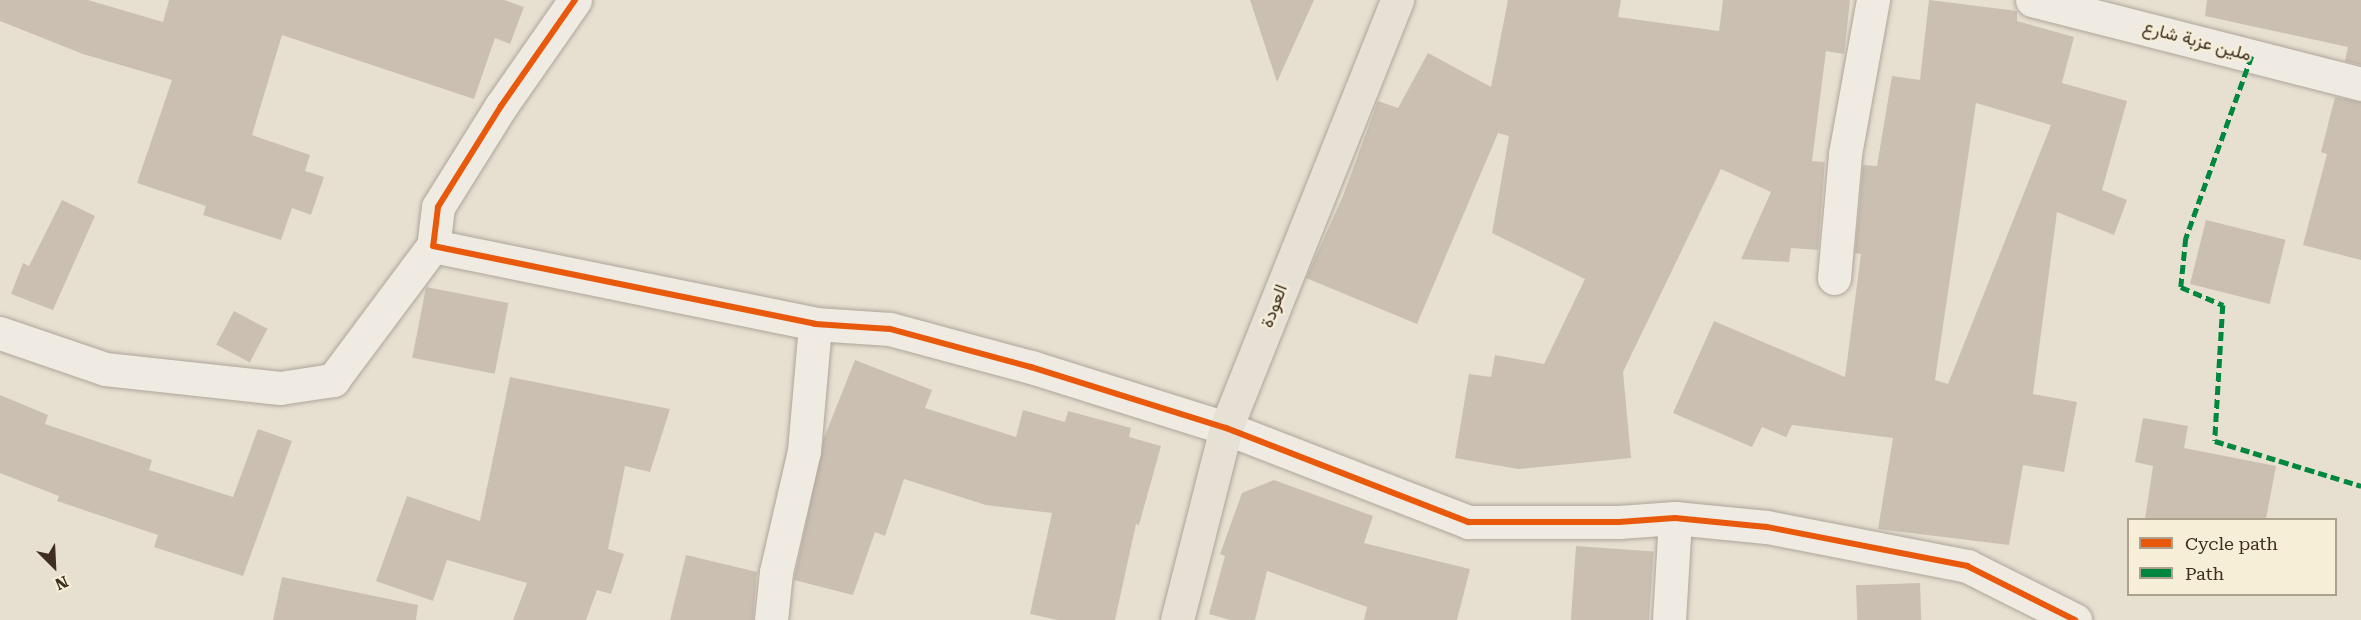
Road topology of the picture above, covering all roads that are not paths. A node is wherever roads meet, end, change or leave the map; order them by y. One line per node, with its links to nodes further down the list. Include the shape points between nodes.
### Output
1 (575, 0): 6 (street, via 501,106 438,207)
2 (1397, 0): 10 (main road, العودة)
3 (1873, 0): 7 (street, via 1845,154)
4 (2032, 0): 5 (street, ملين عزبة شارع)
5 (2361, 84)
6 (433, 246): 8 (street); 9 (street, via 333,380 280,388 105,369)
7 (1834, 278)
8 (815, 324): 10 (street, via 890,329 1031,367); 12 (street, via 804,451 776,572)
9 (0, 333)
10 (1226, 428): 11 (street, via 1468,522); 13 (main road, العودة)
11 (1675, 518): 14 (street); 15 (street, via 1767,527 1967,566)
12 (771, 620)
13 (1177, 620)
14 (1669, 620)
15 (2075, 620)

